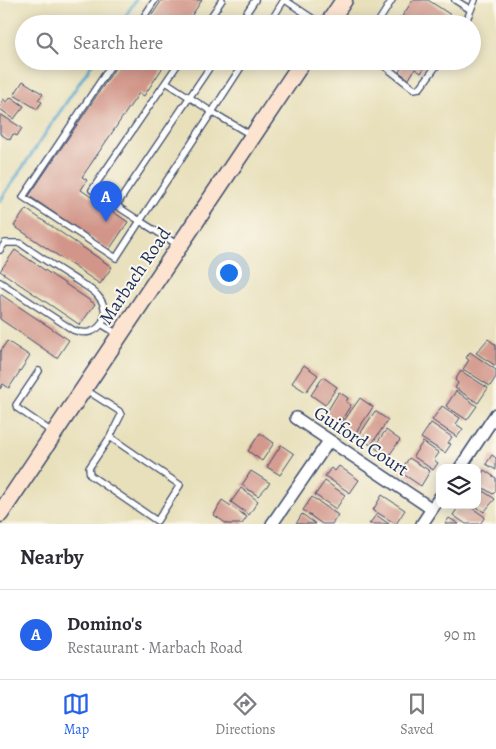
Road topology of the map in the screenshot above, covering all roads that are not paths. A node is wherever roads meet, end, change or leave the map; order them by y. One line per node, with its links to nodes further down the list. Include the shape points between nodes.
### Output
1 (155, 0): 10 (lane)
2 (222, 0): 11 (lane)
3 (255, 0): 12 (lane)
4 (285, 0): 13 (lane); 14 (lane)
5 (344, 0): 15 (main road)
6 (392, 0): 16 (lane)
7 (455, 0): 9 (lane)
8 (475, 0): 9 (lane)
9 (470, 10): 17 (lane)
10 (145, 15)
11 (212, 15)
12 (245, 15)
13 (275, 15)
14 (308, 15)
15 (334, 15)
16 (382, 15)
17 (468, 15)
18 (108, 70): 30 (lane, via 23,197 116,258)
19 (174, 70): 25 (lane)
20 (208, 70): 26 (lane)
21 (239, 70): 27 (lane)
22 (297, 70): 28 (main road, Marbach Road)
23 (390, 70): 24 (lane, via 414,89 420,88)
24 (433, 70)
25 (166, 82): 26 (lane); 29 (lane, via 92,190)
26 (190, 97): 27 (lane); 29 (lane)
27 (212, 112): 28 (lane); 30 (lane)
28 (253, 136): 31 (main road, Marbach Road)
29 (116, 206): 30 (lane)
30 (140, 221): 31 (lane)
31 (179, 246): 35 (main road, Marbach Road)
32 (0, 250): 34 (lane, via 5,243 20,244 97,294 105,310)
33 (0, 282): 34 (lane, via 73,330 83,334 93,332)
34 (102, 324): 35 (lane)
35 (120, 335): 37 (main road, Marbach Road)
36 (39, 371): 40 (lane, via 16,405)
37 (84, 389): 40 (main road, Marbach Road); 41 (lane, via 119,411 119,423)
38 (496, 414): 43 (street)
39 (296, 418): 42 (street, Guiford Court)
40 (54, 433): 46 (main road, Marbach Road)
41 (110, 437): 41 (lane, via 89,468 90,475 157,521 180,485)
42 (329, 440): 45 (street, Guiford Court); 47 (street)
43 (463, 464)
44 (436, 502): 45 (street)
45 (432, 508): 48 (street)
46 (0, 514)
47 (272, 524)
48 (422, 524)

